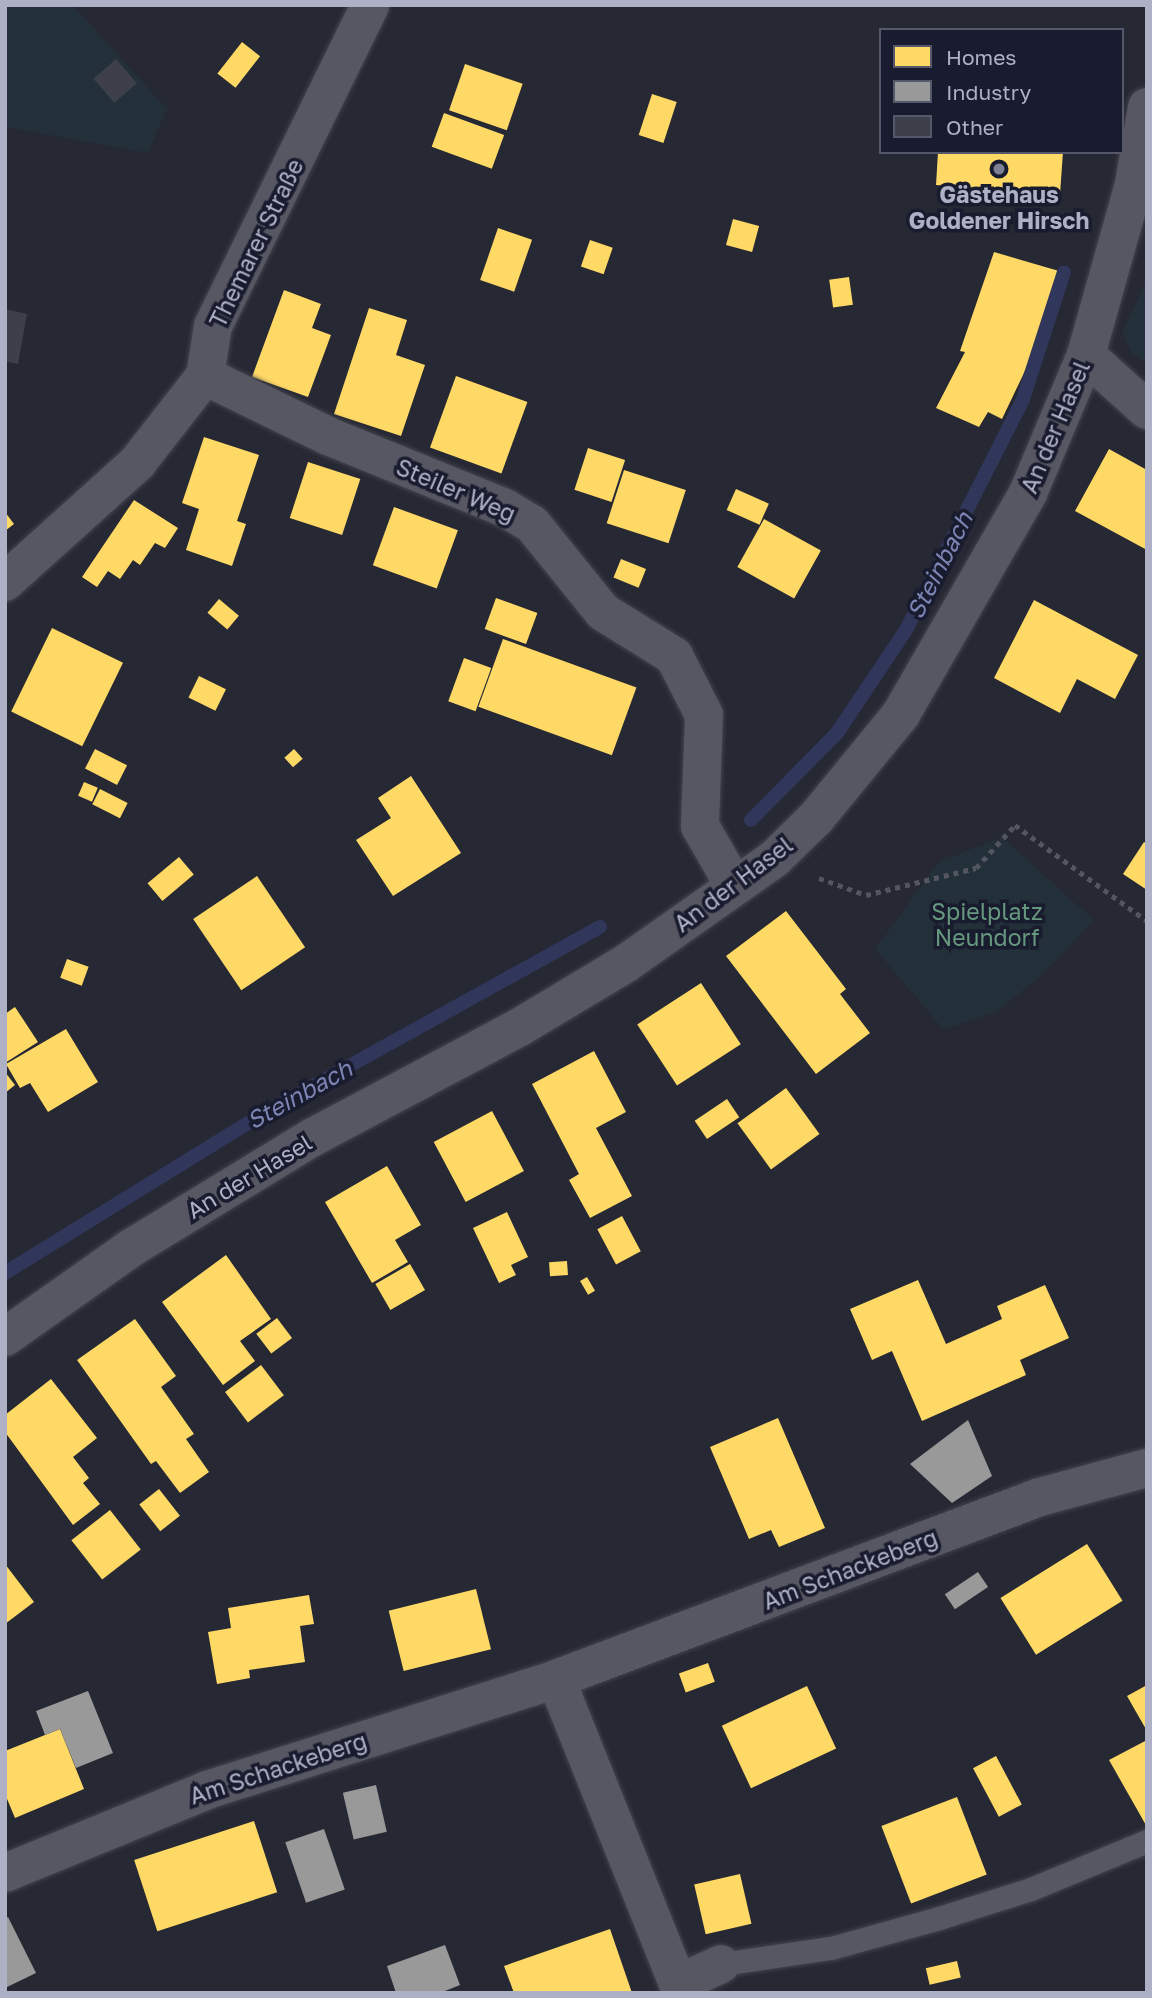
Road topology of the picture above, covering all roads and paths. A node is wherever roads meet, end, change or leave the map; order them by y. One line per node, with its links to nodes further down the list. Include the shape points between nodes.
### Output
1 (370, 5): 4 (street, Themarer Straße, via 213,326)
2 (1147, 107): 3 (street, An der Hasel, via 1134,184)
3 (1086, 355): 5 (street); 7 (street, An der Hasel, via 1028,493 901,714 816,817 775,858)
4 (205, 376): 6 (street, Themarer Straße, via 137,463); 7 (street, Steiler Weg, via 328,436 505,508 532,524 603,611 674,656 704,715 700,826)
5 (1147, 410)
6 (5, 582)
7 (735, 887): 10 (street, An der Hasel, via 613,971 520,1027 313,1137 131,1248)
8 (866, 895): 9 (path, via 976,868 1015,825)
9 (1147, 921)
10 (5, 1337)
11 (1147, 1468): 12 (street, Am Schackeberg, via 1040,1497)
12 (556, 1679): 14 (street, Am Schackeberg, via 207,1790); 16 (street)
13 (1147, 1841): 15 (lane, via 1031,1889 939,1917 831,1948)
14 (5, 1873)
15 (721, 1964): 16 (street)
16 (679, 1988)

